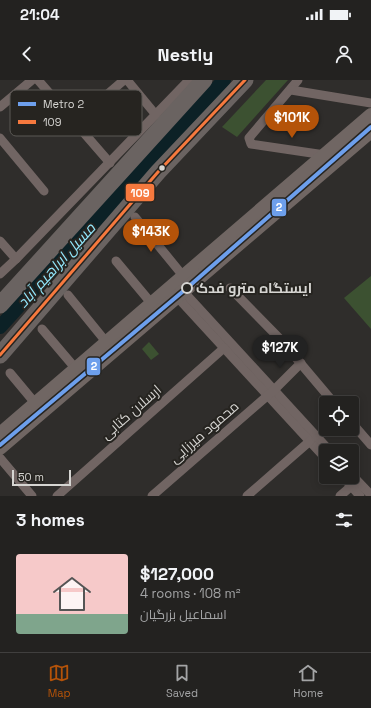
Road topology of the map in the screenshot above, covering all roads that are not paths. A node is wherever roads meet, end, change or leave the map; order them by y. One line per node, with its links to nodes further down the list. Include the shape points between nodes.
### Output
1 (32, 80): 8 (street)
2 (38, 80): 9 (street)
3 (125, 80): 10 (street); 11 (street)
4 (189, 80): 17 (street)
5 (204, 80): 36 (highway)
6 (245, 80): 40 (highway, via 153,178)
7 (298, 80): 12 (street)
8 (20, 90)
9 (46, 90)
10 (113, 90)
11 (134, 90)
12 (291, 90): 15 (street); 24 (street, via 249,138 251,144)
13 (10, 99): 16 (street)
14 (142, 99): 17 (street)
15 (371, 103)
16 (0, 107)
17 (156, 115): 19 (street)
18 (371, 115): 24 (main road)
19 (142, 130)
20 (371, 131): 32 (main road)
21 (86, 136): 25 (street)
22 (136, 136): 25 (street)
23 (0, 138): 26 (street)
24 (325, 155): 32 (main road)
25 (110, 163): 29 (street)
26 (44, 191)
27 (135, 216): 32 (street)
28 (0, 242): 29 (street)
29 (16, 260): 31 (street)
30 (116, 261): 35 (street)
31 (0, 274)
32 (178, 288): 35 (main road); 38 (main road); 39 (street); 44 (street)
33 (230, 288): 41 (street)
34 (68, 295): 38 (street)
35 (152, 304): 38 (main road)
36 (0, 305)
37 (42, 329): 42 (street)
38 (110, 347): 42 (main road); 52 (main road)
39 (224, 348): 44 (street); 60 (street, ارسلان کتابی)
40 (0, 355)
41 (301, 363): 44 (street, محمود میرزایی); 45 (street)
42 (76, 369): 46 (main road)
43 (10, 373): 46 (street)
44 (270, 392): 49 (street); 50 (street); 61 (street, محمود میرزایی)
45 (328, 396)
46 (35, 403): 48 (main road)
47 (359, 431): 51 (street)
48 (0, 434)
49 (310, 441): 53 (street); 62 (street)
50 (323, 444)
51 (371, 445)
52 (0, 448)
53 (319, 451)
54 (0, 458): 59 (street)
55 (351, 484): 63 (street)
56 (355, 484): 64 (street)
57 (358, 484): 58 (street)
58 (371, 495)
59 (32, 496)
60 (57, 496)
61 (152, 496)
62 (247, 496)
63 (340, 496)
64 (360, 496)

